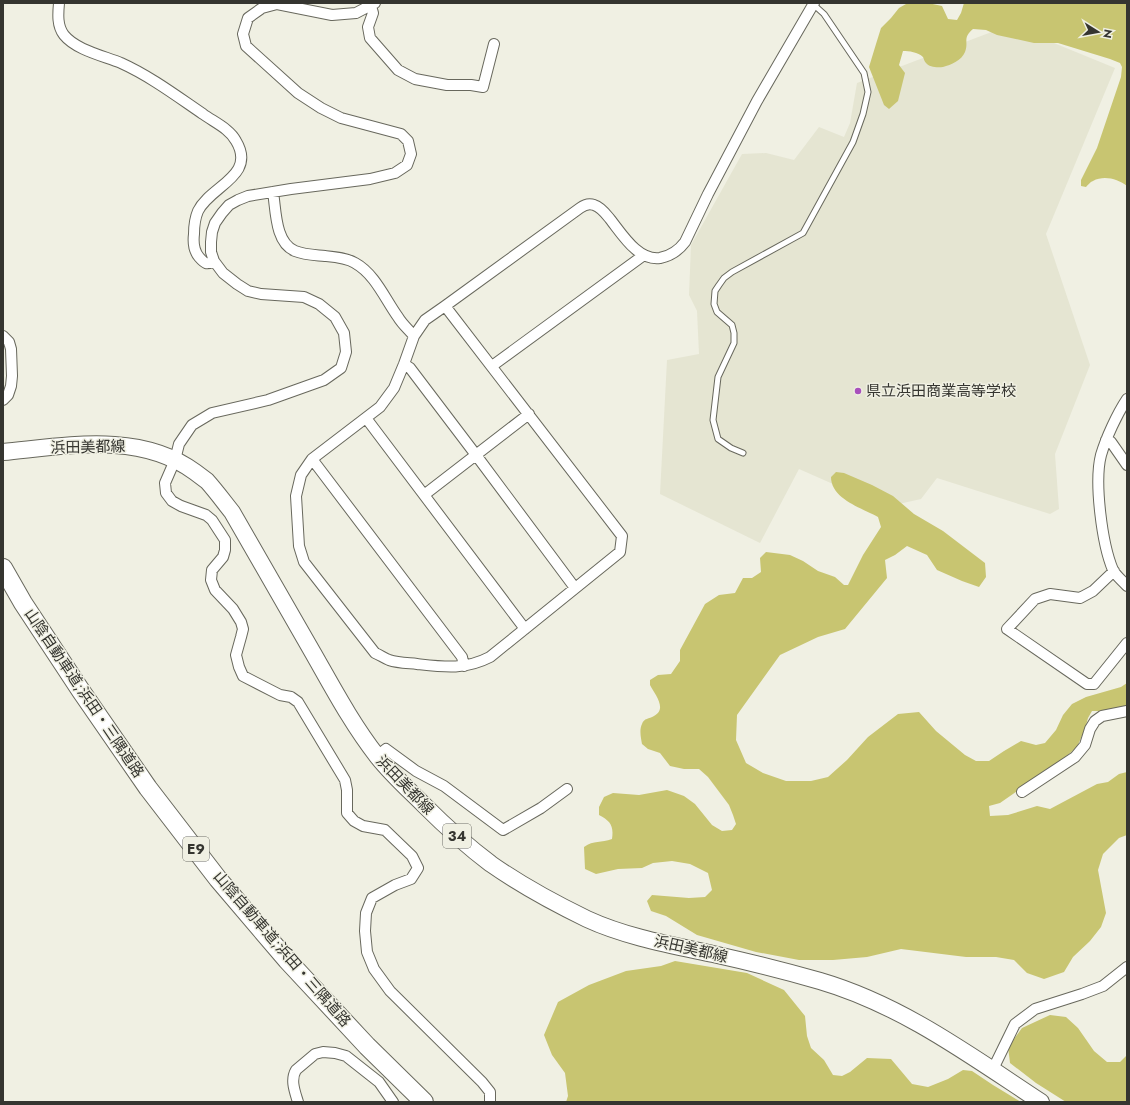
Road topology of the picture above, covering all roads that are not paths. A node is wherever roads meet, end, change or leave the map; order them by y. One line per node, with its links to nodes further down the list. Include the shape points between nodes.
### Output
1 (58, 3): 8 (street, via 60,26 69,40 154,82 223,127 238,142 241,162 236,174 204,203 196,217 195,251 206,263)
2 (276, 4): 3 (street, via 332,15 356,13); 6 (street, via 262,8 248,18 243,34 246,46 298,93 321,108 342,118 401,134 408,141 411,154 407,165 395,173)
3 (373, 4): 5 (street, via 368,27 370,38 398,70 415,79 447,85 483,87)
4 (814, 4): 7 (street, via 757,101 685,242 666,256 655,258); 20 (lane, via 824,14 864,73 868,92 853,142 803,233 732,272 724,278 715,292 714,304 717,312 732,325 734,343 718,377 714,427 718,439)
5 (494, 44)
6 (273, 192): 8 (street, via 238,200 222,213 212,232 211,252); 11 (street, via 279,231 286,246 302,253 355,262 373,278 399,319)
7 (644, 255): 9 (street, via 628,242 600,208 593,204 585,205); 13 (street)
8 (214, 261): 23 (street, via 223,273 248,291 304,297 319,304 335,317 344,333 346,352 341,368 324,380 268,400 212,414 192,425 179,444)
9 (445, 306): 11 (street, via 425,320); 13 (street)
10 (3, 336): 15 (street, via 11,349 12,376 11,386)
11 (414, 336): 12 (street)
12 (404, 364): 17 (street, via 394,388 380,407); 21 (street, via 410,368)
13 (492, 366): 16 (street)
14 (1127, 399): 18 (street)
15 (3, 400)
16 (529, 414): 21 (street); 29 (street, via 622,536 620,552)
17 (366, 418): 22 (street); 25 (street)
18 (1106, 440): 24 (street, via 1111,442); 27 (street, via 1098,472 1106,550)
19 (3, 452): 23 (main road, 浜田美都線 / 34, via 111,444 141,448)
20 (743, 453)
21 (476, 455): 25 (street); 29 (street)
22 (312, 459): 32 (street, via 462,657); 32 (street, via 301,475 296,496 299,546 304,562 375,653 401,663)
23 (175, 460): 34 (main road, 浜田美都線 / 34, via 206,481 232,512 347,713); 42 (street, via 165,483 166,493 172,502 206,515 225,540 223,557 212,570 211,580 215,590 241,622 242,633 236,654 243,676 298,702 345,780 347,812 354,821 363,826 385,830 412,856 418,868 411,879 372,898 366,913 365,931 367,952 374,969 390,991 482,1082 490,1092)
24 (1127, 465)
25 (424, 495): 30 (street)
26 (3, 568): 41 (highway, 山陰自動車道;浜田・三隅道路 / E9, via 76,685 143,782 218,879 287,960 367,1046)
27 (1114, 571): 28 (street); 31 (street, via 1093,591 1080,598 1050,594 1035,599 1007,629 1087,684 1094,684)
28 (1127, 586)
29 (575, 588): 30 (street)
30 (525, 629): 32 (street, via 490,657)
31 (1127, 643)
32 (464, 666)
33 (1127, 711): 36 (street, via 1102,716 1095,721 1085,745 1075,757)
34 (376, 756): 35 (street, via 386,748 416,771 444,786 503,830); 38 (main road, 浜田美都線 / 34, via 395,778 491,864 519,883 589,920 646,939 740,960 822,982 859,995 929,1029)
35 (567, 789)
36 (1022, 792)
37 (1127, 967): 38 (street, via 1102,986 1034,1009 1015,1024)
38 (993, 1069): 43 (main road, 浜田美都線 / 34)
39 (298, 1102): 40 (street, via 293,1082 294,1074 315,1054 323,1052 346,1056 379,1082)
40 (393, 1102)
41 (424, 1102)
42 (490, 1102)
43 (1041, 1102)

